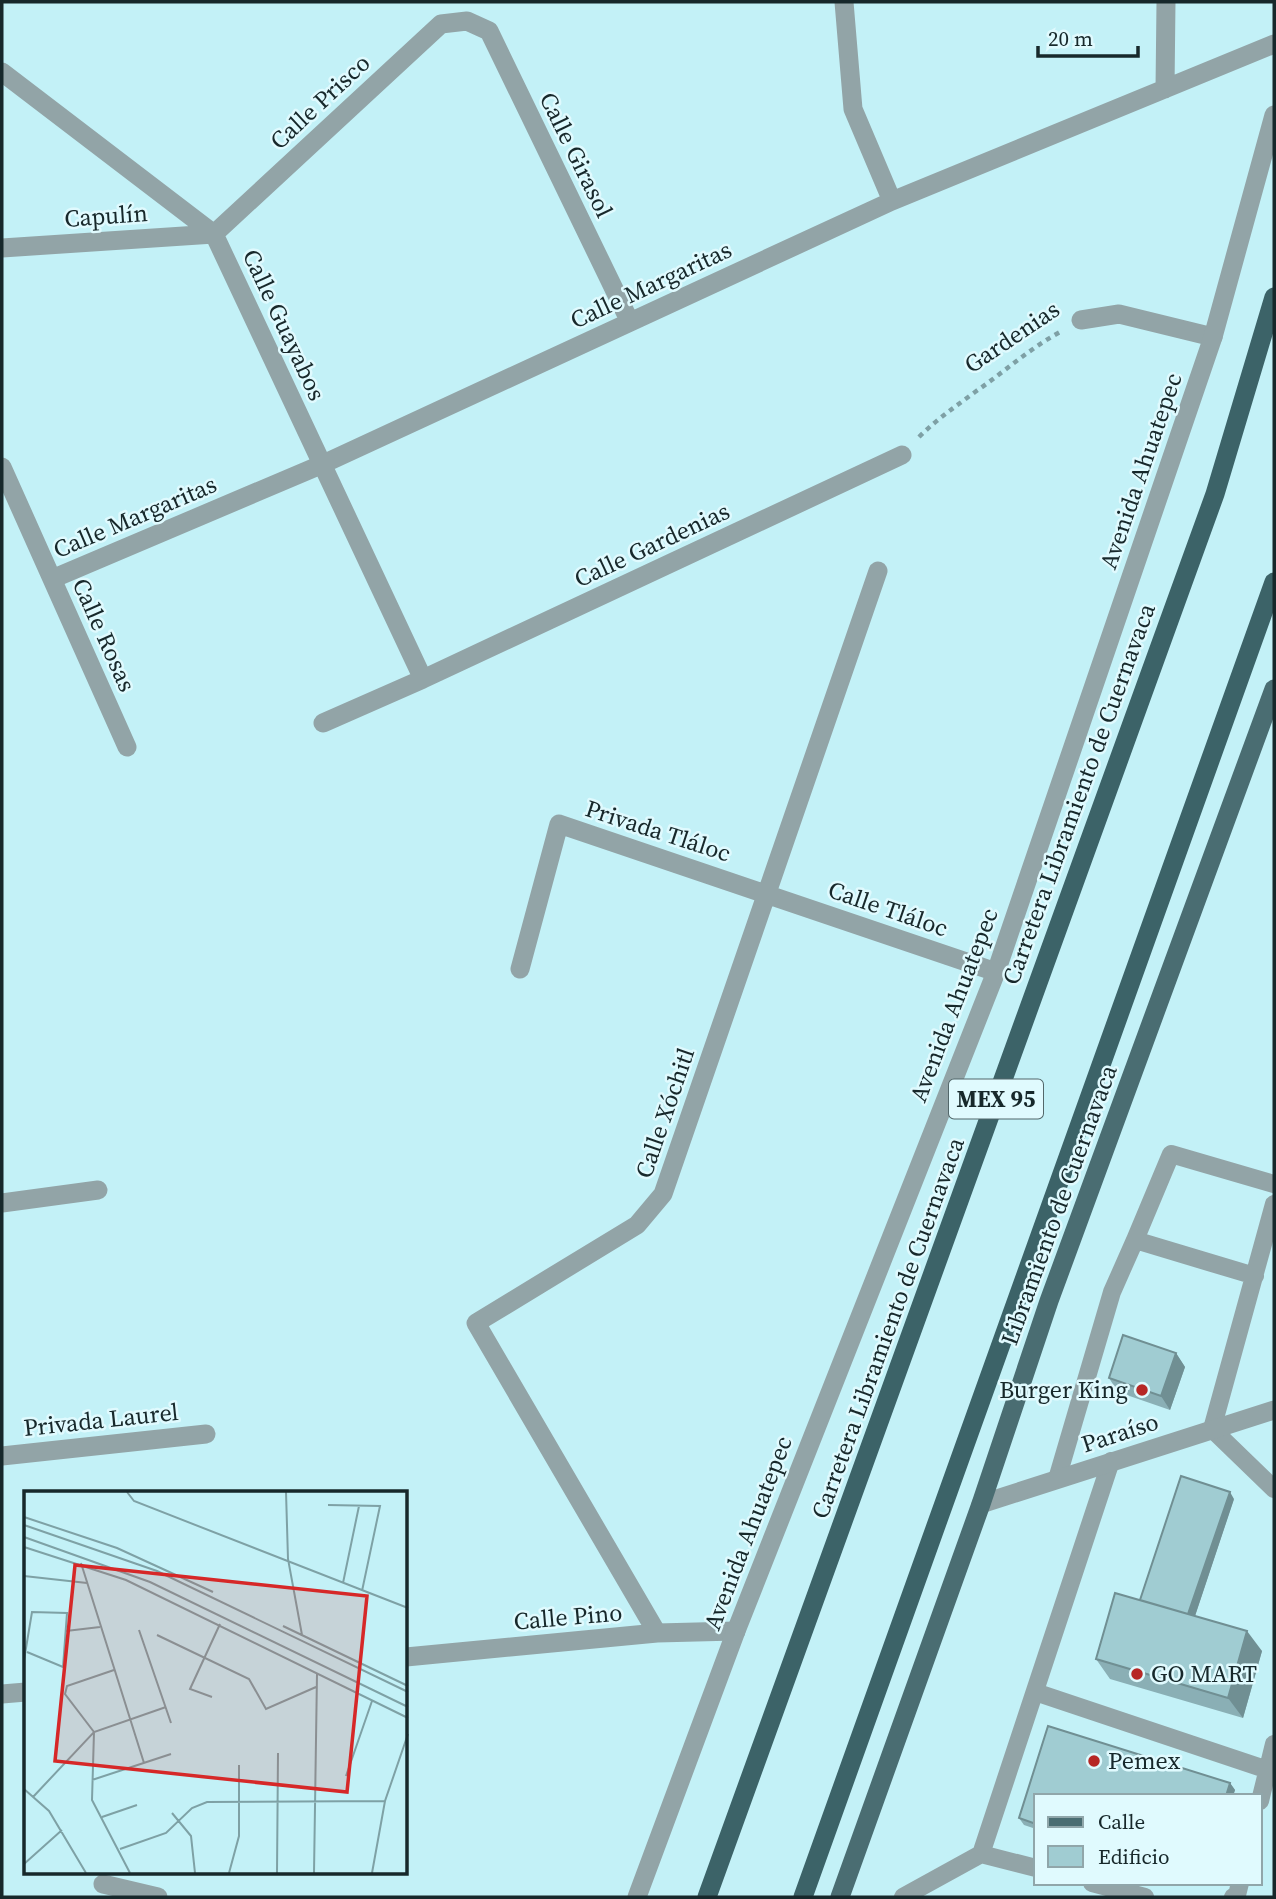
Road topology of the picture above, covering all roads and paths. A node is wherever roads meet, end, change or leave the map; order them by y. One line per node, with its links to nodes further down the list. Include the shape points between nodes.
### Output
1 (844, 2): 8 (street, via 853,109)
2 (1166, 2): 6 (street)
3 (467, 21): 9 (street, Calle Prisco, via 441,24); 13 (street, Calle Girasol, via 489,31)
4 (1274, 44): 6 (street, Calle Margaritas)
5 (2, 72): 9 (street, Calle Guayabos)
6 (1165, 89): 8 (street, Calle Margaritas)
7 (1274, 116): 14 (street, Avenida Ahuatepec)
8 (892, 201): 13 (street, Calle Margaritas)
9 (214, 234): 10 (street, Capulín); 16 (street, Calle Guayabos)
10 (2, 248)
11 (1274, 297): 57 (highway, Carretera Libramiento de Cuernavaca / MEX 95, via 1215,494)
12 (1081, 320): 14 (street, Gardenias, via 1119,314); 15 (path, Gardenias, via 1017,358 942,414)
13 (629, 322): 16 (street, Calle Margaritas)
14 (1213, 337): 27 (street, Avenida Ahuatepec)
15 (902, 455): 21 (street, Calle Gardenias)
16 (323, 464): 19 (street, Calle Margaritas); 21 (street, Calle Guayabos)
17 (2, 467): 19 (street, Calle Rosas)
18 (878, 571): 25 (street, Calle Xóchitl)
19 (52, 579): 24 (street, Calle Rosas)
20 (1274, 582): 58 (highway, MEX 95)
21 (423, 679): 23 (street, Calle Gardenias)
22 (1274, 689): 41 (main road, Libramiento de Cuernavaca, via 1049,1301)
23 (323, 723)
24 (127, 747)
25 (765, 892): 26 (street, Privada Tláloc, via 559,824); 27 (street, Calle Tláloc); 43 (street, Calle Xóchitl, via 663,1194 637,1225 476,1323)
26 (520, 969)
27 (996, 972): 42 (street, Avenida Ahuatepec)
28 (1274, 1184): 32 (lane, via 1171,1154)
29 (98, 1190): 30 (street)
30 (2, 1203)
31 (1274, 1205): 33 (lane)
32 (1135, 1240): 33 (lane); 39 (lane, via 1112,1292)
33 (1255, 1276): 35 (lane)
34 (1274, 1410): 35 (street, Paraíso)
35 (1212, 1429): 38 (street, Paraíso); 40 (lane)
36 (206, 1434): 37 (street, Privada Laurel)
37 (2, 1456)
38 (1111, 1461): 39 (street, Paraíso); 46 (lane)
39 (1057, 1479): 41 (street, Paraíso)
40 (1274, 1489)
41 (981, 1504): 59 (main road, Libramiento de Cuernavaca)
42 (736, 1631): 43 (street, Calle Pino); 56 (street, Avenida Ahuatepec)
43 (657, 1633): 44 (street, Calle Pino)
44 (408, 1657)
45 (24, 1692): 47 (street)
46 (1035, 1692): 49 (lane); 51 (lane)
47 (2, 1695)
48 (1274, 1744): 49 (lane)
49 (1268, 1770): 50 (lane)
50 (1262, 1794)
51 (981, 1854): 52 (lane); 60 (lane)
52 (1034, 1867)
53 (103, 1884): 55 (street)
54 (1100, 1885): 61 (lane)
55 (158, 1897)
56 (637, 1897)
57 (707, 1897)
58 (803, 1897)
59 (840, 1897)
60 (903, 1897)
61 (1145, 1897)

